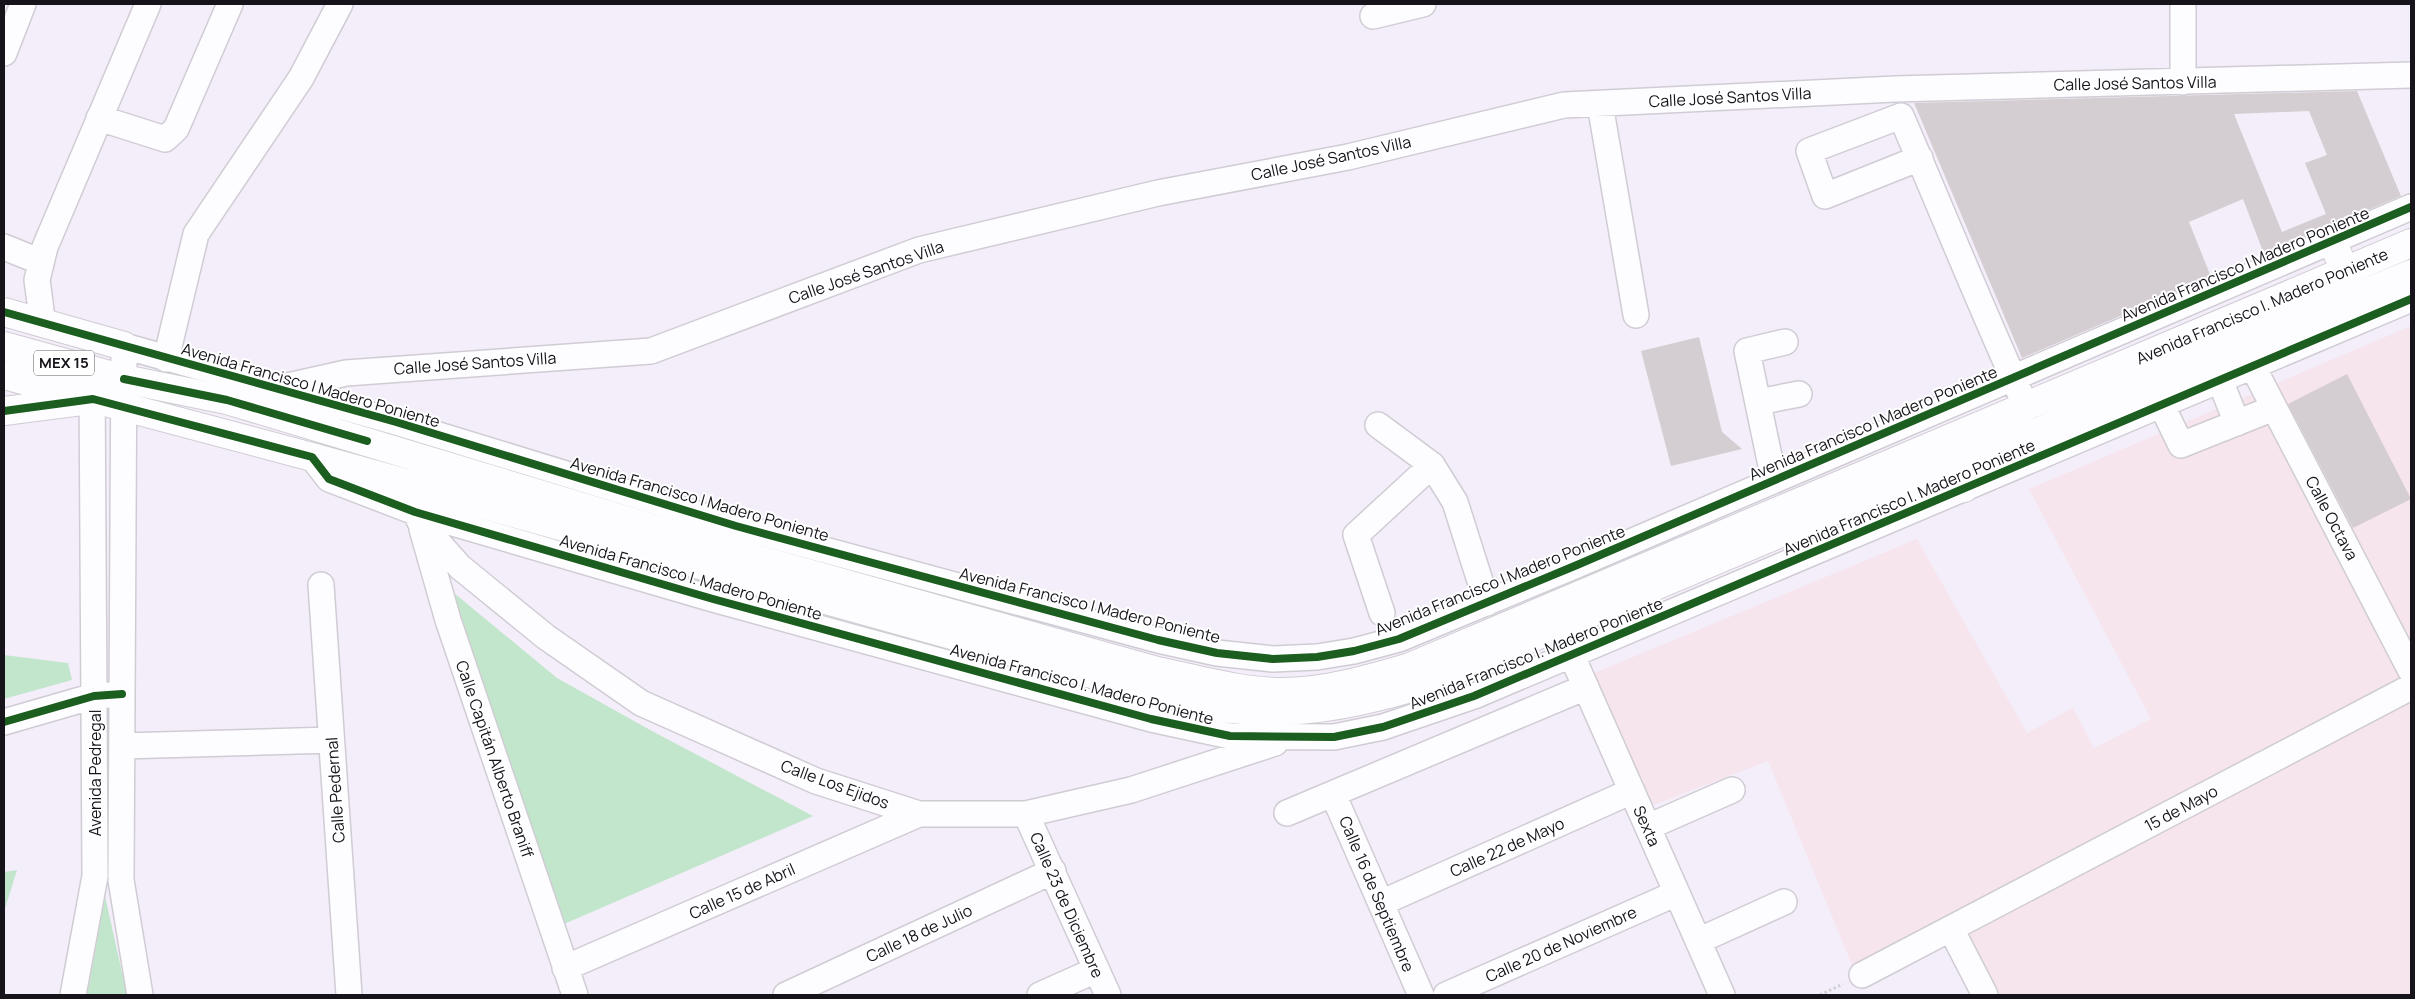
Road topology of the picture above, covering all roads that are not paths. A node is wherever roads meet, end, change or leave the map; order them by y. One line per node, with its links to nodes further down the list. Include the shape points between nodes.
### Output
1 (23, 4): 8 (street)
2 (148, 4): 12 (street)
3 (230, 4): 12 (street, via 176,129 164,139)
4 (340, 4): 29 (street, via 301,78 196,234)
5 (2183, 4): 10 (street)
6 (1419, 5): 7 (street)
7 (1374, 16)
8 (4, 53)
9 (2411, 75): 10 (street, Calle José Santos Villa)
10 (2183, 82): 11 (street, Calle José Santos Villa, via 1896,89)
11 (1600, 104): 23 (street); 36 (street, Calle José Santos Villa, via 1564,105 1348,157 1158,193 919,250 651,351 346,373)
12 (99, 118): 18 (street)
13 (1920, 158): 13 (street, via 1901,116 1809,151 1825,196); 34 (street)
14 (2411, 207): 15 (street, Avenida Francisco I Madero Poniente)
15 (2333, 243): 19 (main road); 34 (street, Avenida Francisco I Madero Poniente)
16 (2411, 243): 19 (main road, Avenida Francisco I. Madero Poniente / MEX 15)
17 (4, 247): 18 (street)
18 (41, 262): 24 (street, via 37,280)
19 (2345, 271): 41 (main road, Avenida Francisco I. Madero Poniente / MEX 15)
20 (2411, 274): 25 (main road, Avenida Francisco I. Madero Poniente / MEX 15)
21 (2411, 299): 25 (street, Avenida Francisco I. Madero Poniente)
22 (4, 312): 24 (main road)
23 (1636, 316)
24 (40, 323): 28 (main road)
25 (2294, 335): 30 (street, Avenida Francisco I. Madero Poniente); 31 (main road, Avenida Francisco I. Madero Poniente / MEX 15)
26 (1786, 342): 39 (street, via 1748,351)
27 (4, 346): 32 (main road, Avenida Francisco I. Madero Poniente / MEX 15)
28 (124, 346): 29 (street, Avenida Francisco I Madero Poniente); 35 (street, Avenida Pedregal)
29 (166, 359): 36 (street, Avenida Francisco I Madero Poniente)
30 (2252, 365): 31 (street, Avenida Francisco I. Madero Poniente); 43 (street, Calle Octava)
31 (2215, 368): 40 (street, Avenida Francisco I. Madero Poniente); 45 (street); 47 (main road, Avenida Francisco I. Madero Poniente / MEX 15)
32 (92, 370): 35 (main road, Avenida Francisco I. Madero Poniente / MEX 15); 38 (street, Avenida Pedregal)
33 (4, 375): 38 (main road, Avenida Francisco I. Madero Poniente / MEX 15)
34 (2013, 378): 41 (street); 51 (street, Avenida Francisco I Madero Poniente)
35 (124, 379): 42 (street, Avenida Pedregal); 48 (main road, Avenida Francisco I. Madero Poniente / MEX 15, via 227,400)
36 (276, 388): 48 (main road, via 298,404 356,427); 56 (street, Avenida Francisco I Madero Poniente, via 736,526 1217,653 1274,659 1354,652 1399,639)
37 (1799, 394): 39 (street)
38 (93, 399): 42 (main road, Avenida Francisco I. Madero Poniente / MEX 15); 44 (main road, Avenida Francisco I. Madero Poniente); 63 (street, Avenida Pedregal)
39 (1758, 402): 51 (street)
40 (2161, 404): 45 (street, via 2181,446); 47 (street, Avenida Francisco I. Madero Poniente)
41 (2026, 406): 47 (street); 48 (main road, Avenida Francisco I. Madero Poniente / MEX 15, via 1410,667 1324,688 1282,692 1223,685 1157,671 729,551)
42 (124, 408): 49 (main road, Avenida Francisco I. Madero Poniente / MEX 15); 62 (street, Avenida Pedregal)
43 (2274, 408): 45 (street); 59 (street, Calle Octava)
44 (4, 411)
45 (2237, 423)
46 (1378, 425): 50 (street)
47 (2053, 433): 52 (street, Avenida Francisco I. Madero Poniente); 53 (main road, Avenida Francisco I. Madero Poniente / MEX 15)
48 (367, 441)
49 (312, 457): 53 (main road, Avenida Francisco I. Madero Poniente / MEX 15, via 1153,691 1224,708 1286,712 1372,700 1417,686); 54 (street, Avenida Francisco I. Madero Poniente, via 329,479)
50 (1432, 465): 56 (street, via 1455,502); 57 (street, via 1356,535)
51 (1774, 480): 56 (street, Avenida Francisco I Madero Poniente)
52 (1964, 488): 53 (main road, via 1883,505); 58 (street, Avenida Francisco I. Madero Poniente)
53 (1847, 505)
54 (417, 517): 65 (street, Avenida Francisco I. Madero Poniente, via 1151,720 1230,736); 72 (street, Calle Los Ejidos, via 460,568 546,637 641,703 816,781); 81 (street, Calle Capitán Alberto Braniff, via 448,620)
55 (321, 585): 66 (street, Calle Pedernal)
56 (1487, 603)
57 (1382, 613)
58 (1572, 656): 60 (street, Sexta); 65 (street, Avenida Francisco I. Madero Poniente, via 1474,696 1383,727 1334,737)
59 (2411, 671)
60 (1586, 687): 69 (street, Sexta); 70 (street)
61 (2411, 687): 79 (street, 15 de Mayo)
62 (122, 694): 63 (street); 67 (street, Avenida Pedregal)
63 (94, 696): 64 (street); 84 (street, Avenida Pedregal, via 95,876)
64 (4, 722)
65 (1297, 736): 73 (street, Calle Los Ejidos, via 1131,790)
66 (331, 740): 67 (street); 86 (street, Calle Pedernal)
67 (122, 746): 85 (street, Avenida Pedregal, via 121,880)
68 (1732, 790): 74 (street)
69 (1632, 791): 74 (street, Sexta); 77 (street, Calle 22 de Mayo)
70 (1333, 794): 71 (street); 77 (street, Calle 16 de Septiembre)
71 (1287, 813)
72 (919, 814): 73 (street, Calle Los Ejidos); 81 (street, Calle 15 de Abril)
73 (1026, 814): 75 (street, Calle 23 de Diciembre)
74 (1648, 827): 76 (street, Sexta)
75 (1053, 871): 82 (street, Calle 23 de Diciembre); 88 (street, Calle 18 de Julio)
76 (1677, 893): 80 (street, Sexta); 92 (street, Calle 20 de Noviembre)
77 (1381, 902): 91 (street, Calle 16 de Septiembre)
78 (1784, 902): 80 (street)
79 (1951, 930): 83 (street, 15 de Mayo); 94 (street)
80 (1698, 941): 93 (street, Sexta)
81 (565, 968): 87 (street, Calle Capitán Alberto Braniff)
82 (1096, 970): 89 (street); 90 (street, Calle 23 de Diciembre)
83 (1862, 976)
84 (73, 995)
85 (140, 995)
86 (348, 995)
87 (575, 995)
88 (786, 995)
89 (1040, 995)
90 (1108, 995)
91 (1421, 995)
92 (1446, 995)
93 (1722, 995)
94 (1985, 995)

